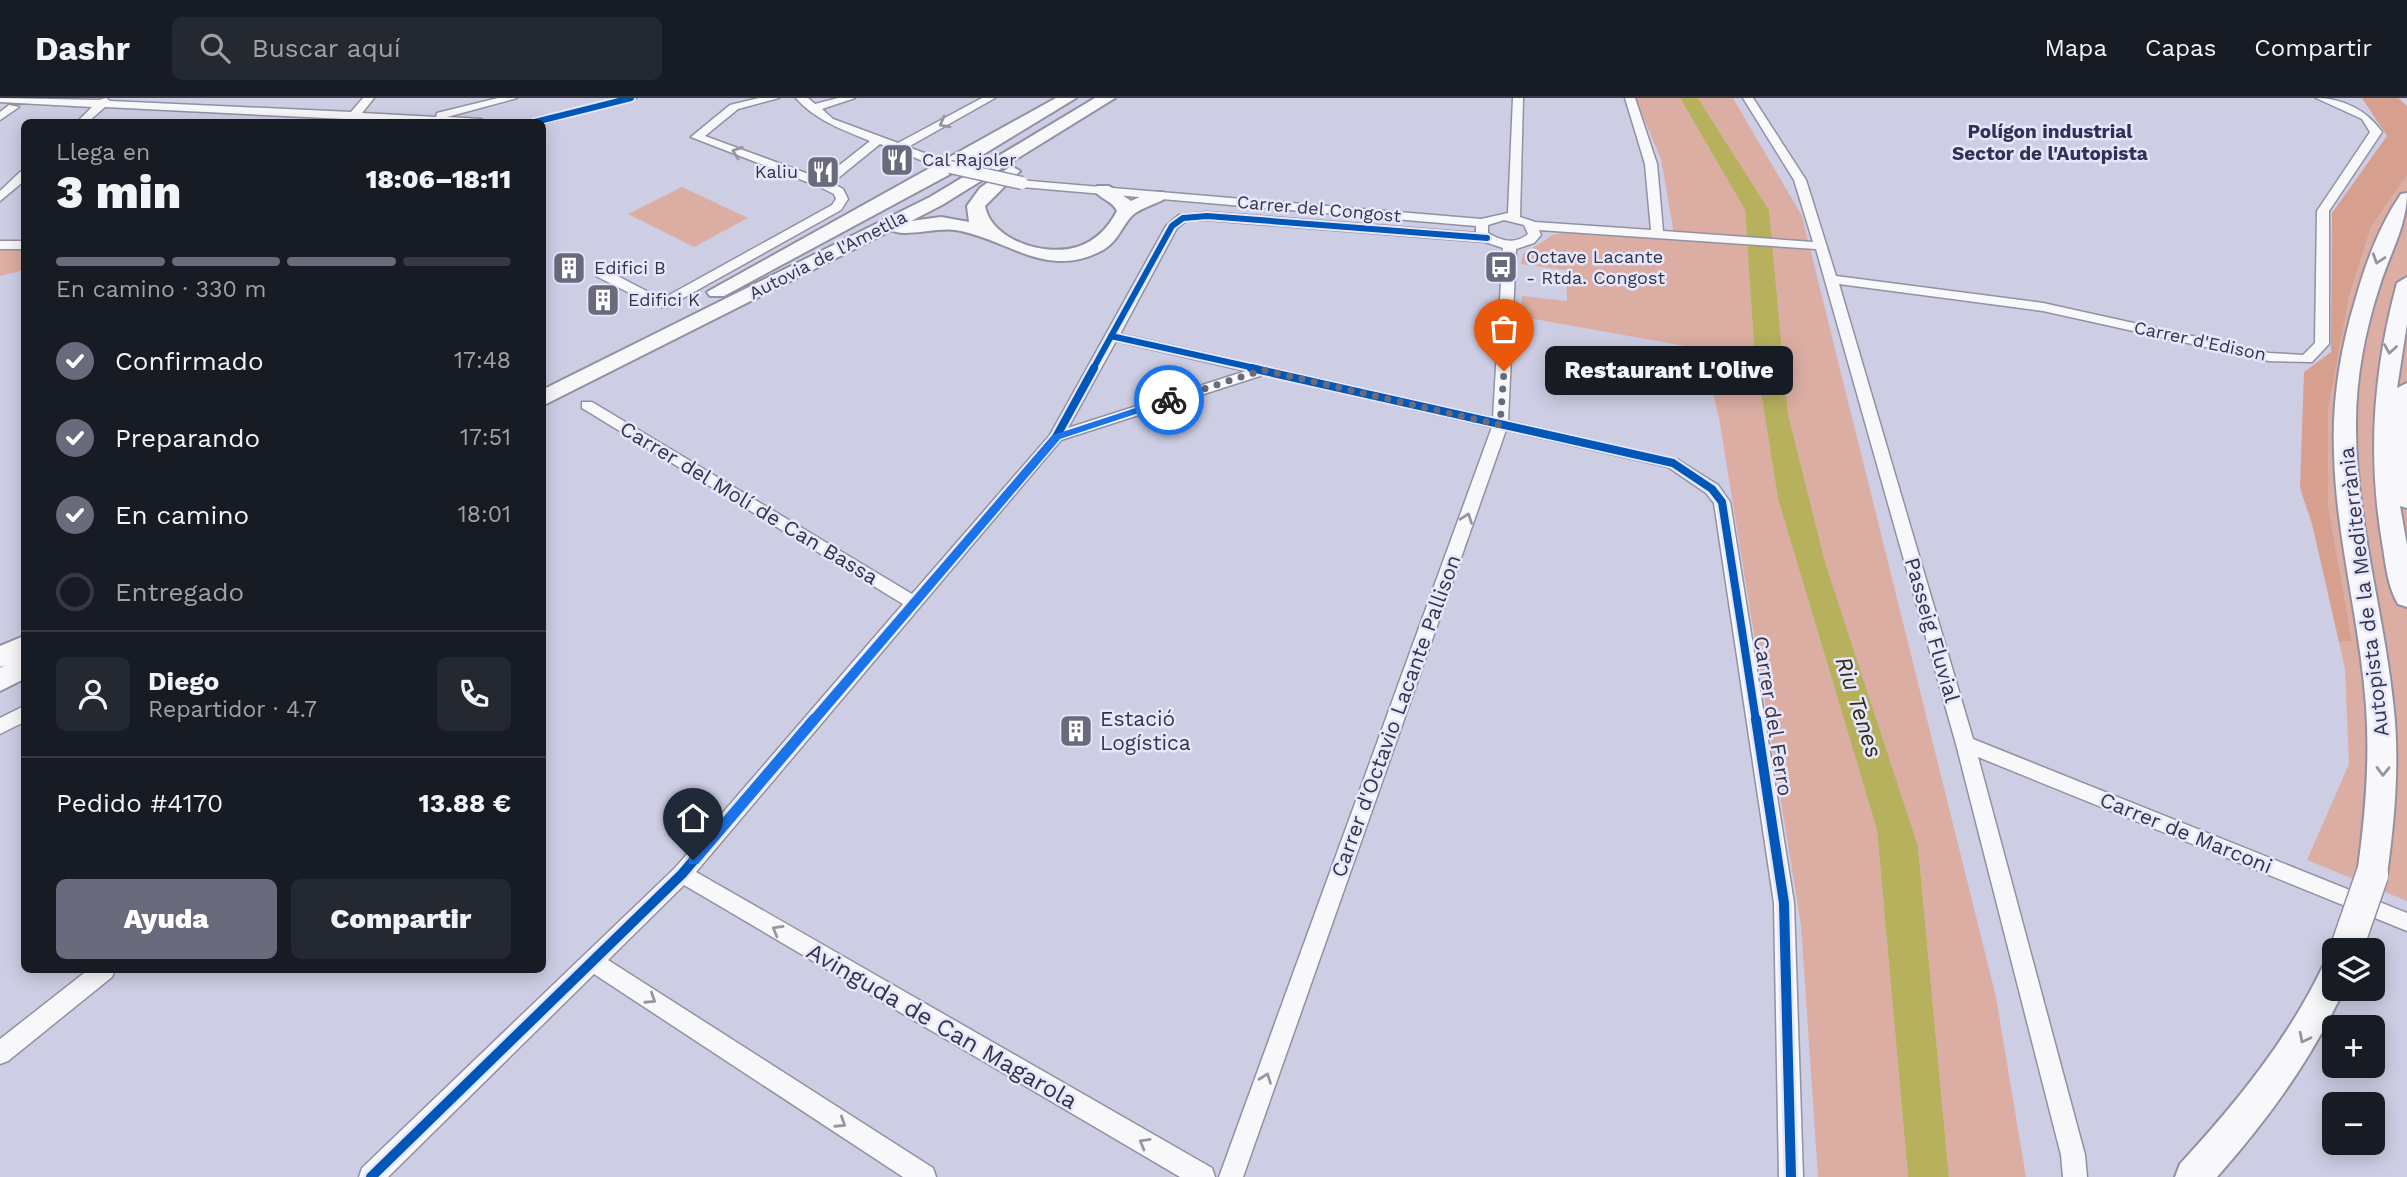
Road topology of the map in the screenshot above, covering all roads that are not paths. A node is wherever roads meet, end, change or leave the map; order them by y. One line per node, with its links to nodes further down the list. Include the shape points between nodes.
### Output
1 (195, 98): 22 (street)
2 (282, 98): 25 (street)
3 (369, 98): 29 (street)
4 (459, 98): 23 (street)
5 (512, 98): 23 (street)
6 (631, 98): 31 (street)
7 (774, 98): 36 (street, one-way to 7, via 697,136 734,107)
8 (801, 98): 21 (street)
9 (850, 98): 21 (street)
10 (990, 98): 33 (street, one-way to 33)
11 (1068, 98): 34 (highway)
12 (1518, 98): 42 (street)
13 (1629, 98): 45 (street, via 1648,142 1658,206)
14 (1748, 98): 51 (street, Passeig Fluvial, via 1800,180)
15 (2321, 98): 53 (street, Carrer d'Edison, via 2366,117 2376,132 2323,211 2322,344 2307,359 2269,357 2043,307)
16 (0, 99): 18 (street)
17 (1098, 99): 46 (highway, via 979,200 975,212 979,223); 55 (highway, Autovia de l'Ametlla, via 936,201)
18 (18, 102): 19 (street); 20 (street); 24 (street)
19 (103, 103): 22 (street); 26 (street)
20 (0, 108)
21 (811, 109): 32 (street)
22 (183, 110): 25 (street); 27 (street)
23 (449, 113): 30 (street)
24 (0, 117)
25 (265, 117): 28 (street)
26 (85, 119)
27 (173, 119)
28 (322, 119)
29 (352, 119)
30 (430, 119)
31 (546, 119)
32 (878, 140): 33 (street); 36 (street)
33 (898, 148): 34 (street)
34 (950, 167): 37 (street, bridge, via 1022,183); 55 (highway, via 733,283)
35 (21, 178): 39 (street)
36 (824, 184): 52 (street, via 839,192 842,199 837,206 662,304)
37 (1103, 190): 41 (highway)
38 (1157, 196): 41 (highway); 43 (street, Carrer del Congost)
39 (0, 197)
40 (2407, 198): 77 (highway, Autopista de la Mediterrània, one-way to 77, via 2383,244 2347,396 2345,453 2381,718 2382,803)
41 (1129, 202): 46 (highway, via 1112,237 1083,251 1038,252)
42 (1514, 217): 43 (street, Carrer del Congost, via 1494,217); 44 (street)
43 (1482, 223): 47 (street, via 1482,233)
44 (1532, 226): 45 (street); 49 (street, via 1532,239)
45 (1657, 234): 51 (street)
46 (999, 238): 55 (highway, via 955,224 908,227 759,298)
47 (1488, 238): 49 (street); 56 (street, via 1208,216 1183,218 1172,226)
48 (21, 245): 50 (street)
49 (1510, 245): 62 (street, Carrer d'Octavio Lacante Pallison)
50 (0, 246)
51 (1821, 246): 53 (street, Passeig Fluvial)
52 (601, 273)
53 (1830, 279): 75 (street, Passeig Fluvial)
54 (2407, 283): 65 (highway, one-way to 65, via 2391,343 2382,437 2389,513)
55 (662, 333): 58 (highway, Autovia de l'Ametlla); 60 (highway, Autovia de l'Ametlla)
56 (1111, 336): 57 (street, Carrer del Ferro); 63 (street)
57 (1263, 370): 62 (street, Carrer del Ferro); 63 (street)
58 (546, 383)
59 (2407, 390): 64 (highway)
60 (546, 397)
61 (587, 405): 66 (street, Carrer del Molí de Can Bassa)
62 (1500, 425): 87 (street, Carrer d'Octavio Lacante Pallison, one-way to 62); 88 (street, Carrer del Ferro, via 1673,463 1712,489 1722,502 1784,903)
63 (1056, 437): 66 (street)
64 (2407, 500)
65 (2407, 598)
66 (912, 602): 76 (street)
67 (21, 648): 68 (highway)
68 (0, 659)
69 (21, 669): 70 (highway)
70 (0, 681)
71 (21, 686): 72 (highway)
72 (0, 697)
73 (21, 715): 74 (street)
74 (0, 727)
75 (1965, 744): 78 (street, Carrer de Marconi); 89 (street, Passeig Fluvial)
76 (682, 874): 80 (street); 86 (street, Avinguda de Can Magarola, one-way to 76)
77 (2372, 875): 79 (highway, Autopista de la Mediterrània, bridge)
78 (2407, 922)
79 (2350, 938)
80 (593, 962): 84 (street); 85 (street, one-way to 85)
81 (100, 973): 83 (street)
82 (2322, 1001): 90 (highway, one-way to 90, via 2298,1050 2249,1115)
83 (0, 1054)
84 (371, 1177)
85 (924, 1177)
86 (1203, 1177)
87 (1231, 1177)
88 (1791, 1177)
89 (2075, 1177)
90 (2193, 1177)

